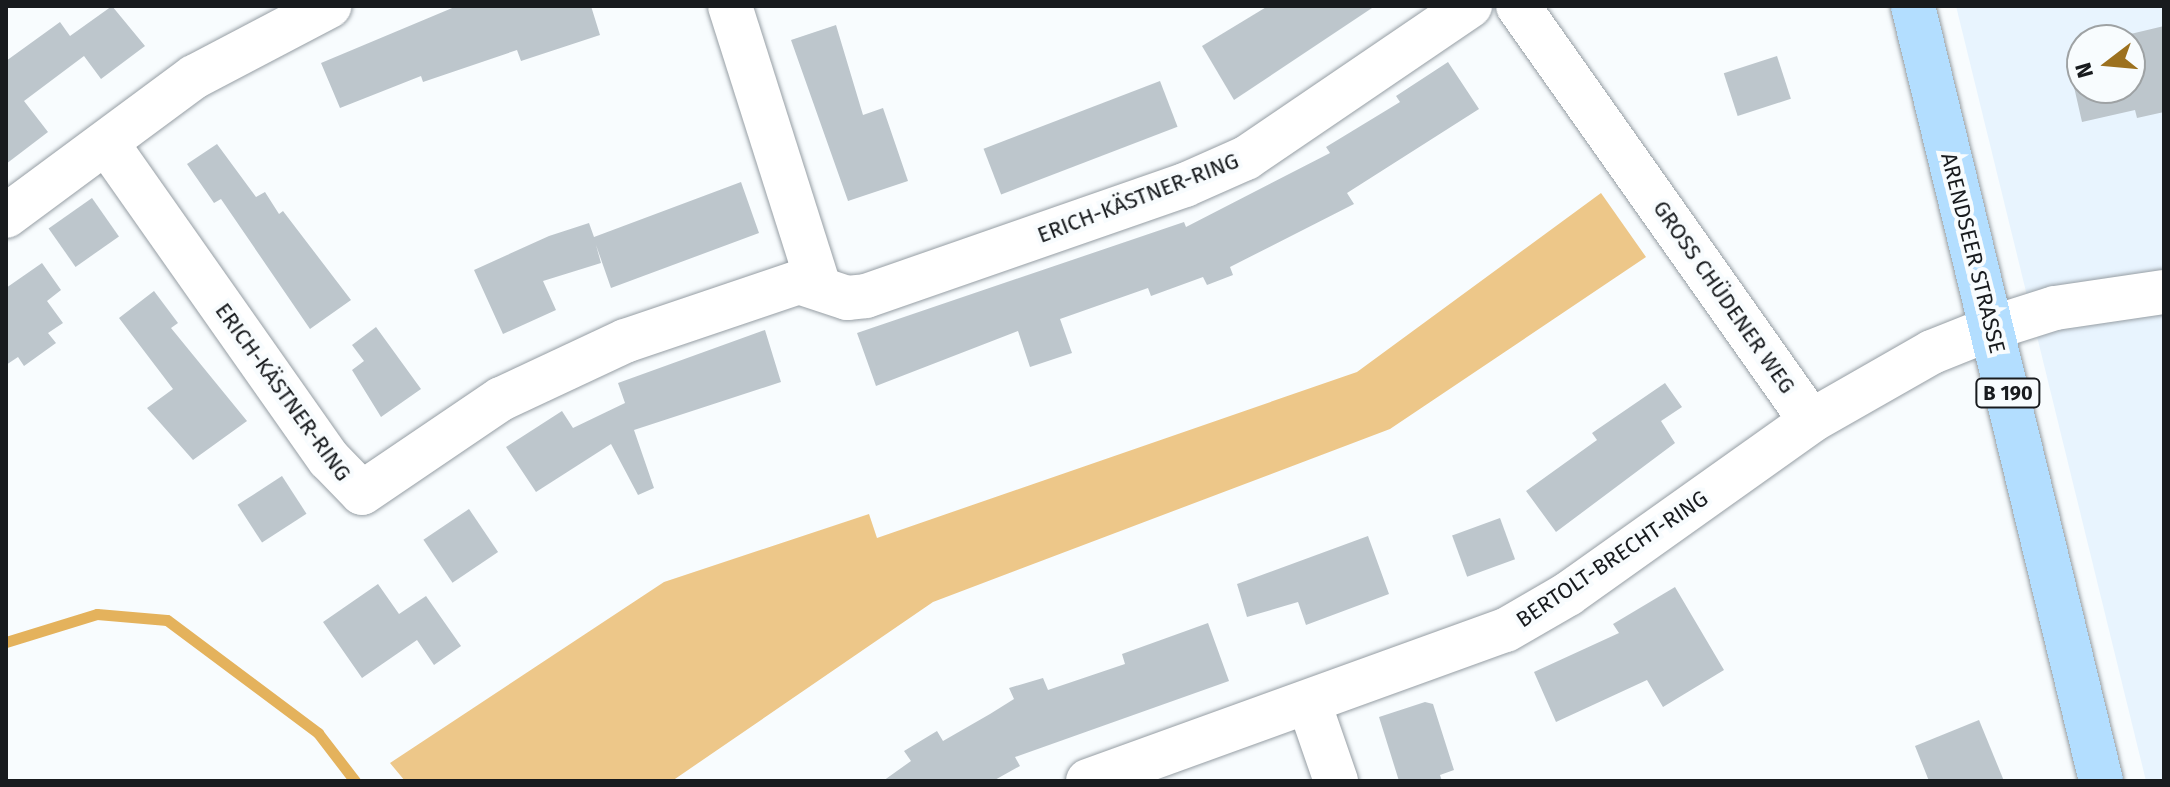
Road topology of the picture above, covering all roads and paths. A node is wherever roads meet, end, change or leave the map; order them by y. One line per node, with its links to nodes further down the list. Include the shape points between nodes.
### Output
1 (329, 6): 6 (street, via 194,77)
2 (730, 6): 8 (street)
3 (1470, 6): 8 (street, ERICH-KÄSTNER-RING, via 1246,158 1185,185 866,296 847,298)
4 (1518, 6): 11 (street, GROSS CHÜDENER WEG)
5 (1913, 6): 10 (main road, ARENDSEER STRASSE / B 190)
6 (108, 145): 7 (street); 8 (street, ERICH-KÄSTNER-RING, via 329,459 362,493 501,399 584,357 790,284)
7 (6, 216)
8 (819, 286)
9 (2164, 292): 10 (street, via 2055,308)
10 (1992, 328): 11 (street, via 1932,352 1850,404); 15 (main road, ARENDSEER STRASSE / B 190)
11 (1811, 421): 12 (street, BERTOLT-BRECHT-RING, via 1534,616 1478,643)
12 (1309, 703): 13 (street, BERTOLT-BRECHT-RING); 14 (street)
13 (1088, 781)
14 (1336, 781)
15 (2101, 781)

